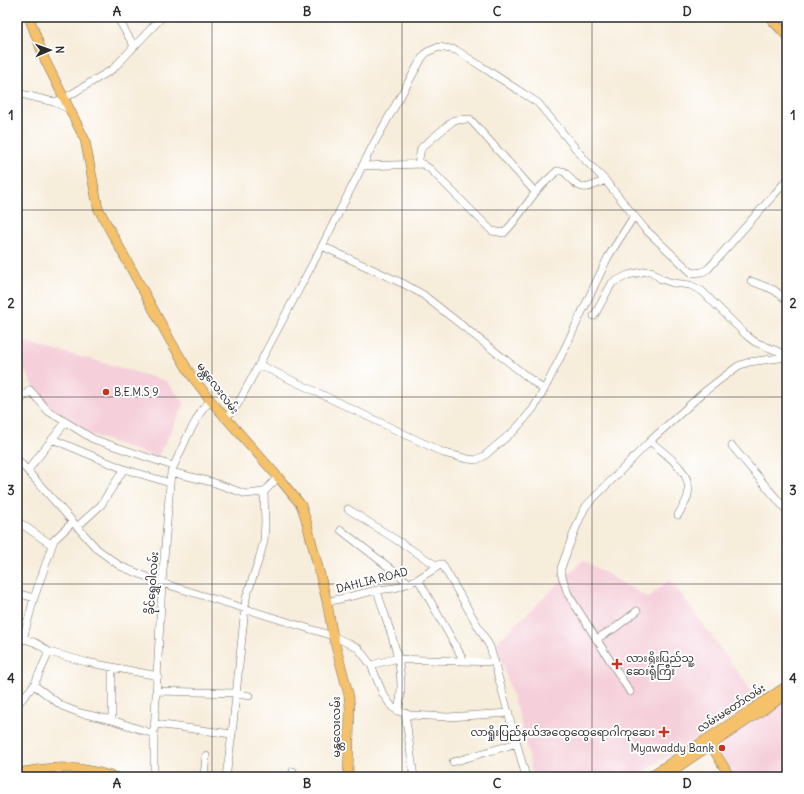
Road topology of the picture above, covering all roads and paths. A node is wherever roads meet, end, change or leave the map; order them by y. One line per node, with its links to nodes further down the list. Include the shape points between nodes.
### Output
1 (29, 17): 8 (main road, မန္တလေးလမ်း, via 45,60)
2 (117, 17): 6 (street)
3 (769, 17): 5 (main road)
4 (157, 19): 6 (street)
5 (785, 34)
6 (134, 46): 8 (street, via 113,69)
7 (17, 93): 9 (street)
8 (65, 98): 9 (street); 10 (main road, မန္တလေးလမ်း)
9 (54, 102): 10 (street)
10 (71, 110): 24 (main road, မန္တလေးလမ်း, via 85,140 98,208 170,340)
11 (418, 164): 12 (street); 15 (street, via 430,168 492,231 504,233); 15 (street, via 421,148 454,120 470,119)
12 (362, 166): 13 (street, via 422,58 427,52 439,47 456,50 538,103); 17 (street)
13 (605, 180): 15 (street, via 583,188 574,183 563,171 557,171); 16 (street)
14 (787, 180): 16 (street, via 708,269 702,272 692,273)
15 (535, 192)
16 (634, 216): 23 (street, via 608,257)
17 (322, 246): 22 (street); 23 (street, via 422,294)
18 (751, 281): 19 (street, via 774,290)
19 (787, 300)
20 (594, 316): 21 (street, via 612,283 647,270 661,279 690,285 702,291 755,342)
21 (787, 356): 29 (street, via 738,366 704,392)
22 (260, 365): 23 (street, via 437,450 476,460 515,430); 26 (street, via 233,411)
23 (544, 390)
24 (210, 401): 26 (main road, မန္တလေးလမ်း); 33 (street, ခိုင်ရွှေဝါလမ်း, via 203,408)
25 (17, 404): 27 (street, via 30,390 48,411)
26 (224, 418): 35 (main road, မန္တလေးလမ်း)
27 (65, 423): 28 (street); 33 (street, via 93,438)
28 (52, 439): 32 (street); 34 (street)
29 (650, 441): 40 (street, via 680,468 688,479 688,496); 57 (street, via 586,506 574,530 561,568 568,594)
30 (732, 446): 39 (street)
31 (17, 459): 34 (street)
32 (124, 469): 36 (street); 42 (street, via 101,505)
33 (172, 469): 36 (street, ခိုင်ရွှေဝါလမ်း); 37 (street, via 246,494)
34 (28, 470): 42 (street)
35 (278, 477): 37 (street); 52 (main road, မန္တလေးလမ်း, via 301,505)
36 (170, 483): 47 (street, ခိုင်ရွှေဝါလမ်း)
37 (264, 492): 53 (street, via 264,541)
38 (348, 509): 45 (street, via 434,564)
39 (787, 511)
40 (678, 515)
41 (17, 521): 44 (street)
42 (75, 524): 44 (street, via 54,540); 47 (street, via 97,549 120,566)
43 (341, 530): 48 (street)
44 (52, 545): 51 (street)
45 (442, 564): 46 (street, DAHLIA ROAD); 61 (street, via 490,647)
46 (418, 579): 48 (street, DAHLIA ROAD); 60 (street)
47 (162, 583): 53 (street); 64 (street, ခိုင်ရွှေဝါလမ်း)
48 (409, 583): 49 (street, DAHLIA ROAD)
49 (377, 590): 52 (street, DAHLIA ROAD); 59 (street)
50 (17, 593): 51 (street)
51 (34, 598): 56 (street)
52 (327, 602): 55 (main road, မန္တလေးလမ်း)
53 (245, 608): 55 (street); 69 (street)
54 (637, 611): 57 (street)
55 (333, 636): 62 (street, via 358,648); 91 (main road, မန္တလေးလမ်း, via 349,696)
56 (20, 639): 58 (street, via 40,644)
57 (596, 639): 68 (street)
58 (49, 652): 63 (street); 65 (street)
59 (399, 659): 60 (street); 62 (street); 74 (street)
60 (464, 661): 61 (street)
61 (495, 662): 75 (street)
62 (371, 665): 74 (street, via 383,694 392,707)
63 (112, 668): 64 (street); 76 (street)
64 (158, 676): 67 (street, ခိုင်ရွှေဝါလမ်း)
65 (34, 685): 73 (street); 76 (street, via 62,706)
66 (787, 686): 72 (main road, လမ်းမတော်လမ်း)
67 (157, 691): 69 (street); 77 (street, ခိုင်ရွှေဝါလမ်း)
68 (630, 692)
69 (235, 693): 71 (street); 79 (street)
70 (787, 694): 72 (main road, လမ်းမတော်လမ်း)
71 (249, 696)
72 (770, 702): 80 (main road, လမ်းမတော်လမ်း)
73 (17, 705)
74 (402, 712): 75 (street, via 410,715 448,717); 92 (street)
75 (509, 713): 81 (street)
76 (112, 720): 78 (street)
77 (154, 724): 78 (street, ခိုင်ရွှေဝါလမ်း); 79 (street)
78 (154, 734): 88 (street, ခိုင်ရွှေဝါလမ်း)
79 (232, 734): 90 (street)
80 (709, 742): 94 (main road, လမ်းမတော်လမ်း); 95 (main road, လမ်းမတော်လမ်း); 96 (main road)
81 (517, 743): 83 (street); 93 (street)
82 (206, 756): 89 (street)
83 (453, 762)
84 (58, 767): 85 (main road); 86 (street); 87 (main road)
85 (17, 773)
86 (59, 777)
87 (116, 777)
88 (154, 777)
89 (204, 777)
90 (226, 777)
91 (348, 777)
92 (414, 777)
93 (526, 777)
94 (649, 777)
95 (663, 777)
96 (730, 777)

